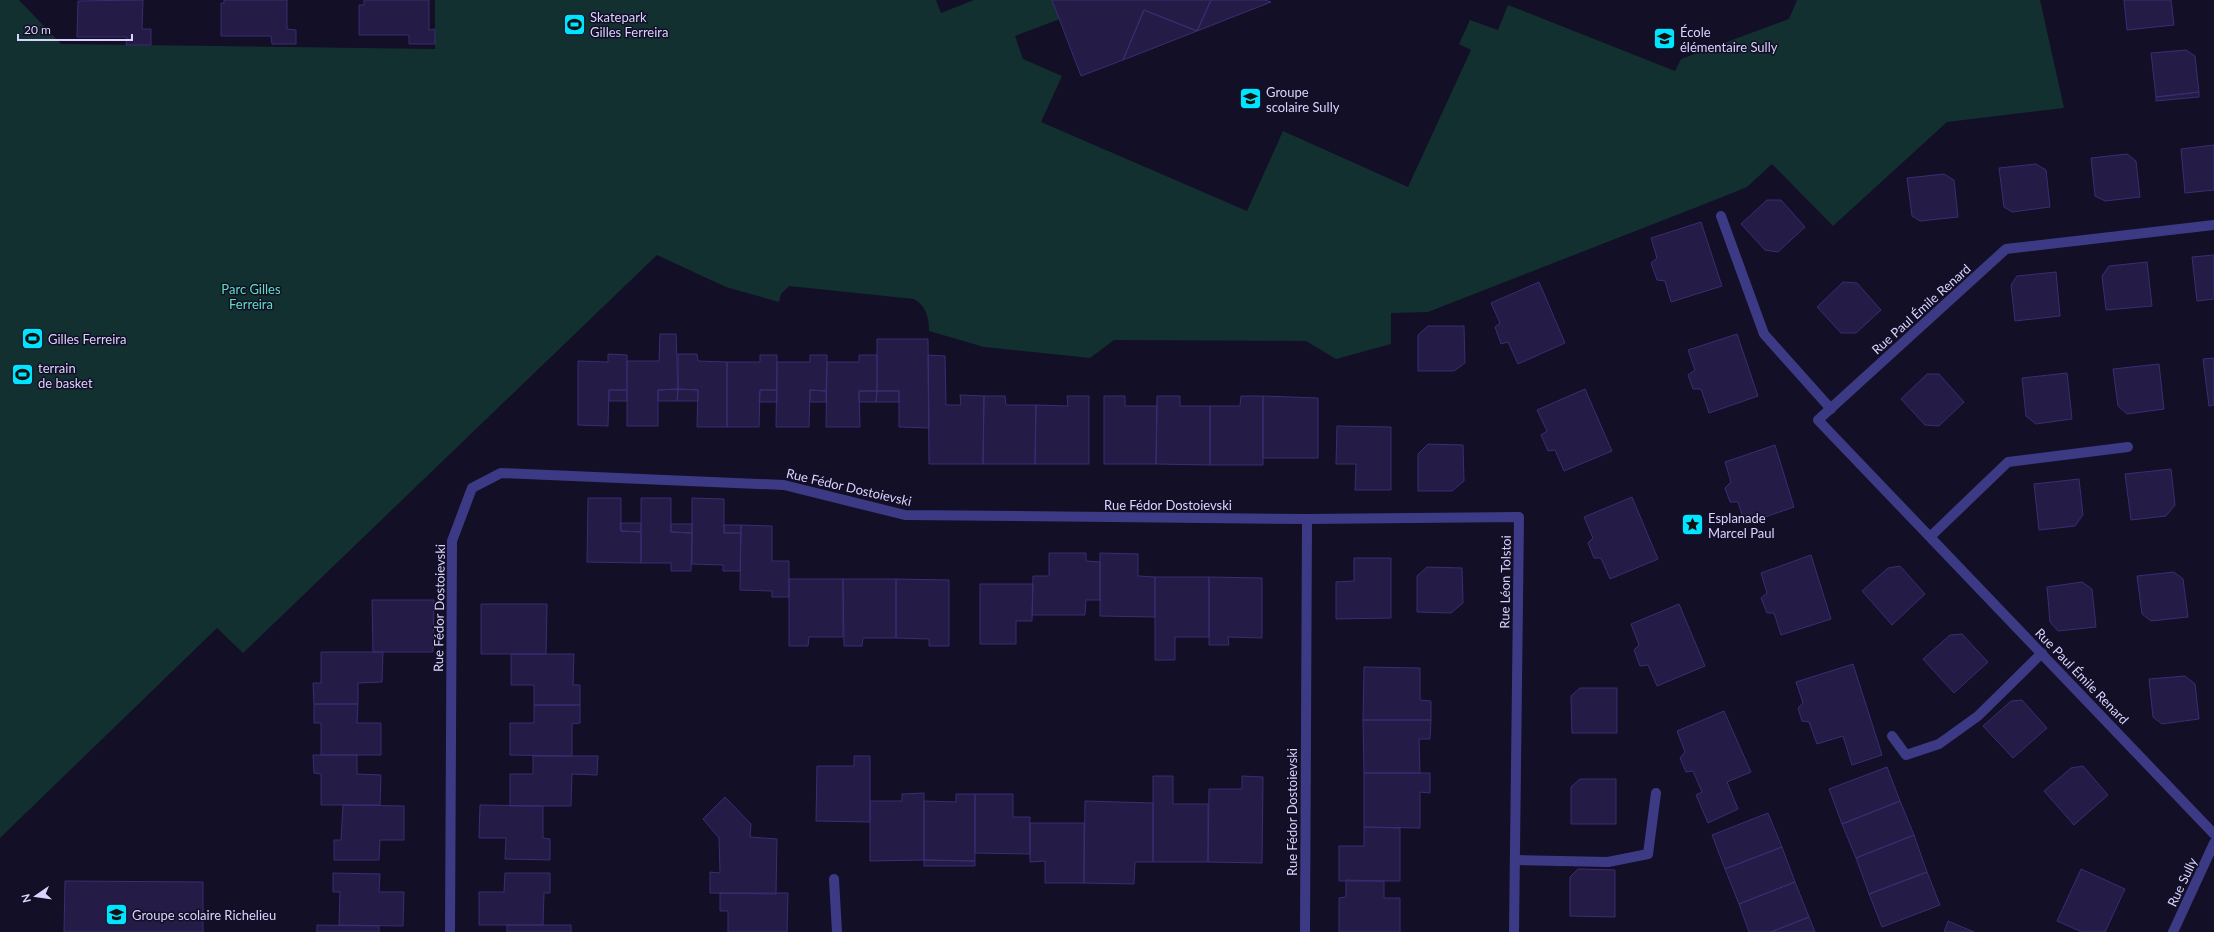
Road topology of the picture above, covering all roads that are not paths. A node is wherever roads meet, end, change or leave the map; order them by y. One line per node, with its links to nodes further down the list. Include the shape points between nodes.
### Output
1 (1721, 216): 3 (street, via 1764,334)
2 (2214, 225): 3 (street, Rue Paul Émile Renard, via 2006,249)
3 (1831, 409): 6 (street, Rue Paul Émile Renard, via 1818,420)
4 (2128, 447): 6 (street, via 2008,462)
5 (1307, 519): 12 (street, Rue Léon Tolstoi, via 1519,518); 14 (street, Rue Fédor Dostoievski, via 905,515 784,485 501,473 472,488 452,541); 16 (street, Rue Fédor Dostoievski)
6 (1931, 536): 7 (street, Rue Paul Émile Renard)
7 (2042, 653): 8 (street, via 1978,716 1939,744 1906,755); 10 (street, Rue Paul Émile Renard)
8 (1892, 736)
9 (1656, 793): 12 (street, via 1648,854 1608,862)
10 (2214, 834)
11 (2214, 843): 18 (street, Rue Sully)
12 (1515, 860): 17 (street, Rue Léon Tolstoi)
13 (834, 879): 15 (street)
14 (450, 932)
15 (837, 932)
16 (1305, 932)
17 (1514, 932)
18 (2173, 932)

